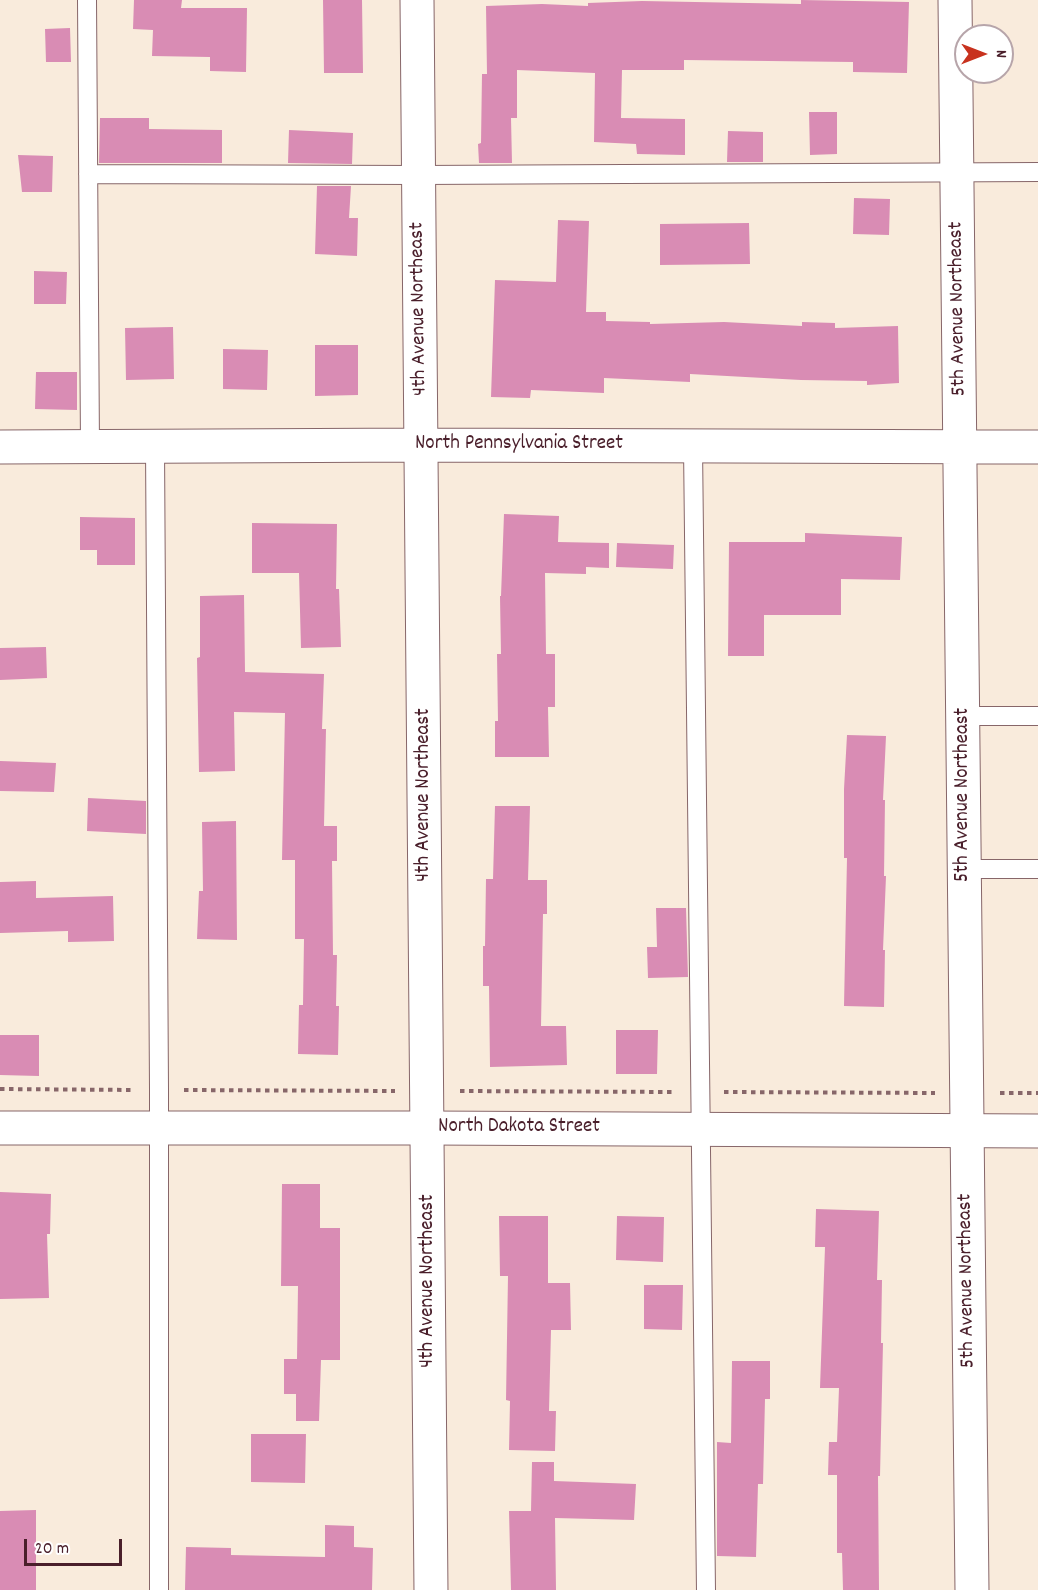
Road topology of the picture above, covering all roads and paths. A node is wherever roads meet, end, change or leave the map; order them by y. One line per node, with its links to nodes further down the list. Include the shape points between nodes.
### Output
1 (87, 0): 6 (lane)
2 (417, 0): 7 (street, 4th Avenue Northeast)
3 (955, 0): 4 (street, 5th Avenue Northeast)
4 (957, 172): 5 (lane); 7 (lane); 12 (street, 5th Avenue Northeast)
5 (1038, 172)
6 (88, 174): 7 (lane); 9 (lane)
7 (419, 175): 8 (street, 4th Avenue Northeast)
8 (422, 445): 10 (street, North Pennsylvania Street); 11 (street, North Pennsylvania Street); 21 (street, 4th Avenue Northeast)
9 (90, 446): 10 (street, North Pennsylvania Street); 13 (street, North Pennsylvania Street)
10 (155, 446): 20 (lane)
11 (693, 446): 12 (street, North Pennsylvania Street); 22 (lane)
12 (961, 446): 14 (street, North Pennsylvania Street); 15 (street, 5th Avenue Northeast)
13 (0, 447)
14 (1038, 447)
15 (963, 716): 16 (lane); 17 (street, 5th Avenue Northeast)
16 (1038, 716)
17 (964, 869): 18 (lane); 23 (street, 5th Avenue Northeast)
18 (1038, 869)
19 (0, 1089): 20 (path)
20 (159, 1090): 21 (path); 26 (lane)
21 (427, 1091): 22 (path); 27 (street, 4th Avenue Northeast)
22 (701, 1092): 23 (path); 28 (lane)
23 (966, 1093): 24 (path); 29 (street, 5th Avenue Northeast)
24 (1038, 1093)
25 (0, 1128): 26 (street, North Dakota Street)
26 (159, 1128): 27 (street, North Dakota Street); 31 (lane)
27 (428, 1128): 28 (street, North Dakota Street); 32 (street, 4th Avenue Northeast)
28 (701, 1129): 29 (street, North Dakota Street); 33 (lane)
29 (966, 1131): 30 (street, North Dakota Street); 34 (street, 5th Avenue Northeast)
30 (1038, 1131)
31 (159, 1590)
32 (431, 1590)
33 (706, 1590)
34 (972, 1590)

